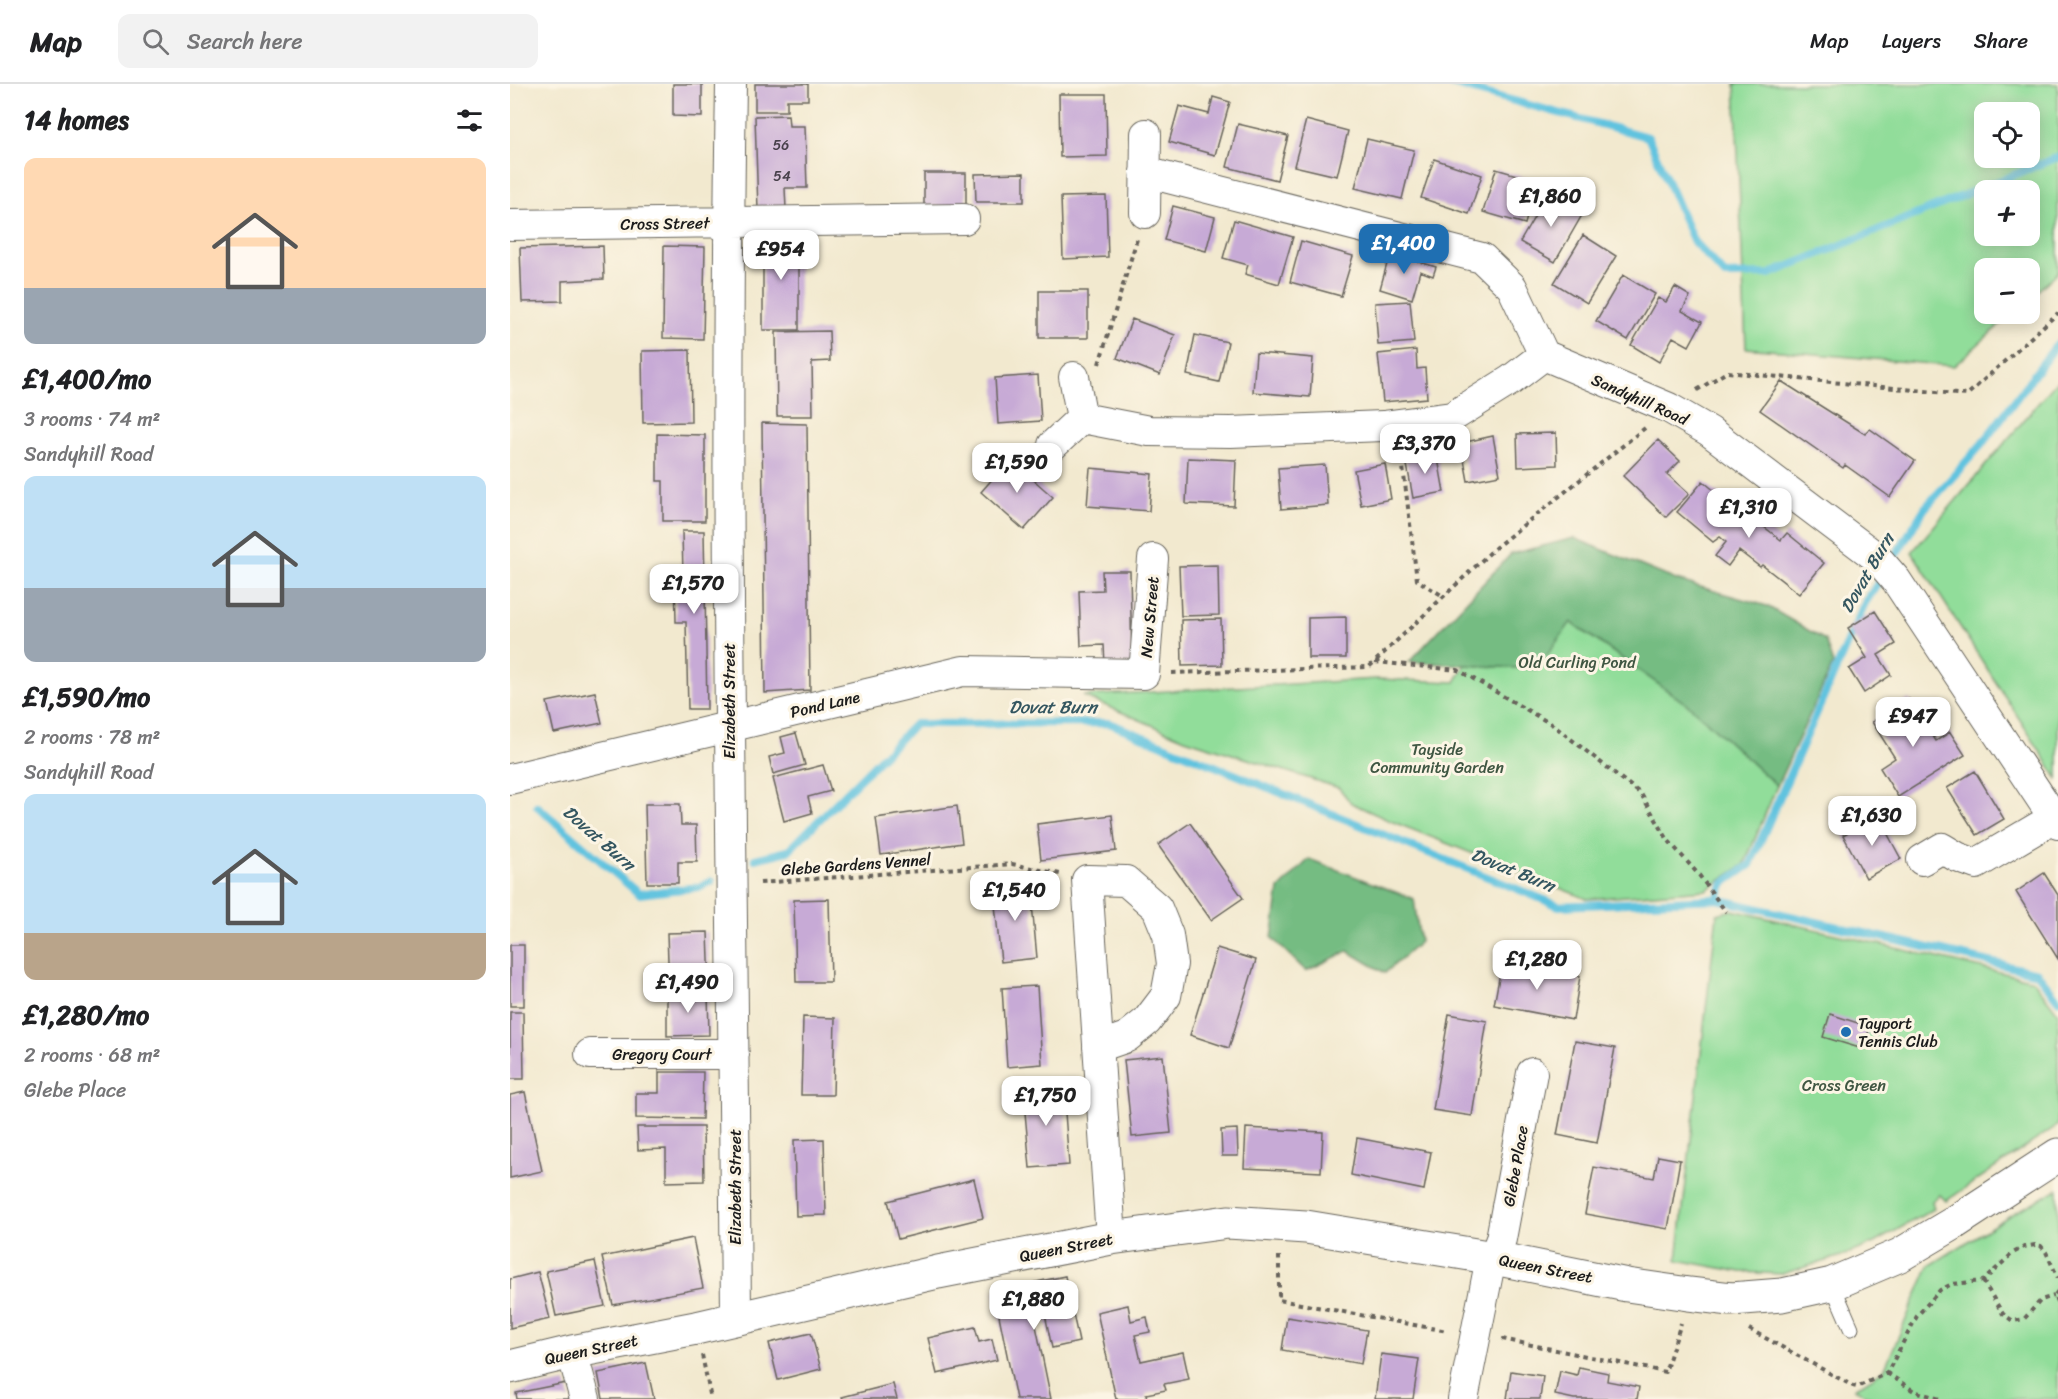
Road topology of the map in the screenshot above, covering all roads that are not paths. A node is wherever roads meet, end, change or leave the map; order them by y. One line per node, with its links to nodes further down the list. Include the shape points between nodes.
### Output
1 (730, 84): 6 (street, Elizabeth Street)
2 (1146, 134): 3 (street)
3 (1145, 172): 4 (street); 8 (street, via 1482,258 1512,287)
4 (1145, 213)
5 (964, 219): 6 (street, Cross Street)
6 (728, 222): 7 (street, Cross Street); 14 (street, Elizabeth Street)
7 (510, 225)
8 (1544, 356): 10 (street, via 1452,417 1397,424 1231,432 1149,431); 16 (street, Sandyhill Road, via 1669,408 1708,431 1876,557 1896,580)
9 (1085, 375): 10 (street)
10 (1082, 418): 11 (street)
11 (1053, 445)
12 (1154, 559): 13 (street, New Street)
13 (1144, 674): 14 (street, Pond Lane, via 963,671)
14 (729, 727): 15 (street, Pond Lane); 20 (street, Elizabeth Street)
15 (510, 780)
16 (2056, 821): 17 (street, via 1976,864 1942,848)
17 (1922, 860)
18 (1098, 1047): 18 (street, via 1087,880 1126,881 1156,908 1168,935 1172,964 1166,996 1147,1021 1127,1037); 23 (street)
19 (590, 1053): 20 (street, Gregory Court)
20 (734, 1054): 26 (street, Elizabeth Street)
21 (1532, 1073): 24 (street, Glebe Place, via 1501,1239)
22 (2058, 1155): 25 (main road, Queen Street, via 1900,1255)
23 (1111, 1238): 24 (main road, Queen Street, via 1228,1222 1306,1227); 26 (main road, Queen Street, via 938,1272)
24 (1494, 1258): 25 (main road, Queen Street, via 1627,1285 1731,1299 1782,1295); 31 (street, Glebe Place)
25 (1832, 1284): 27 (lane)
26 (736, 1319): 28 (main road, Queen Street)
27 (1851, 1328)
28 (572, 1352): 29 (main road, Queen Street); 30 (street)
29 (510, 1367)
30 (585, 1399)
31 (1463, 1399)

